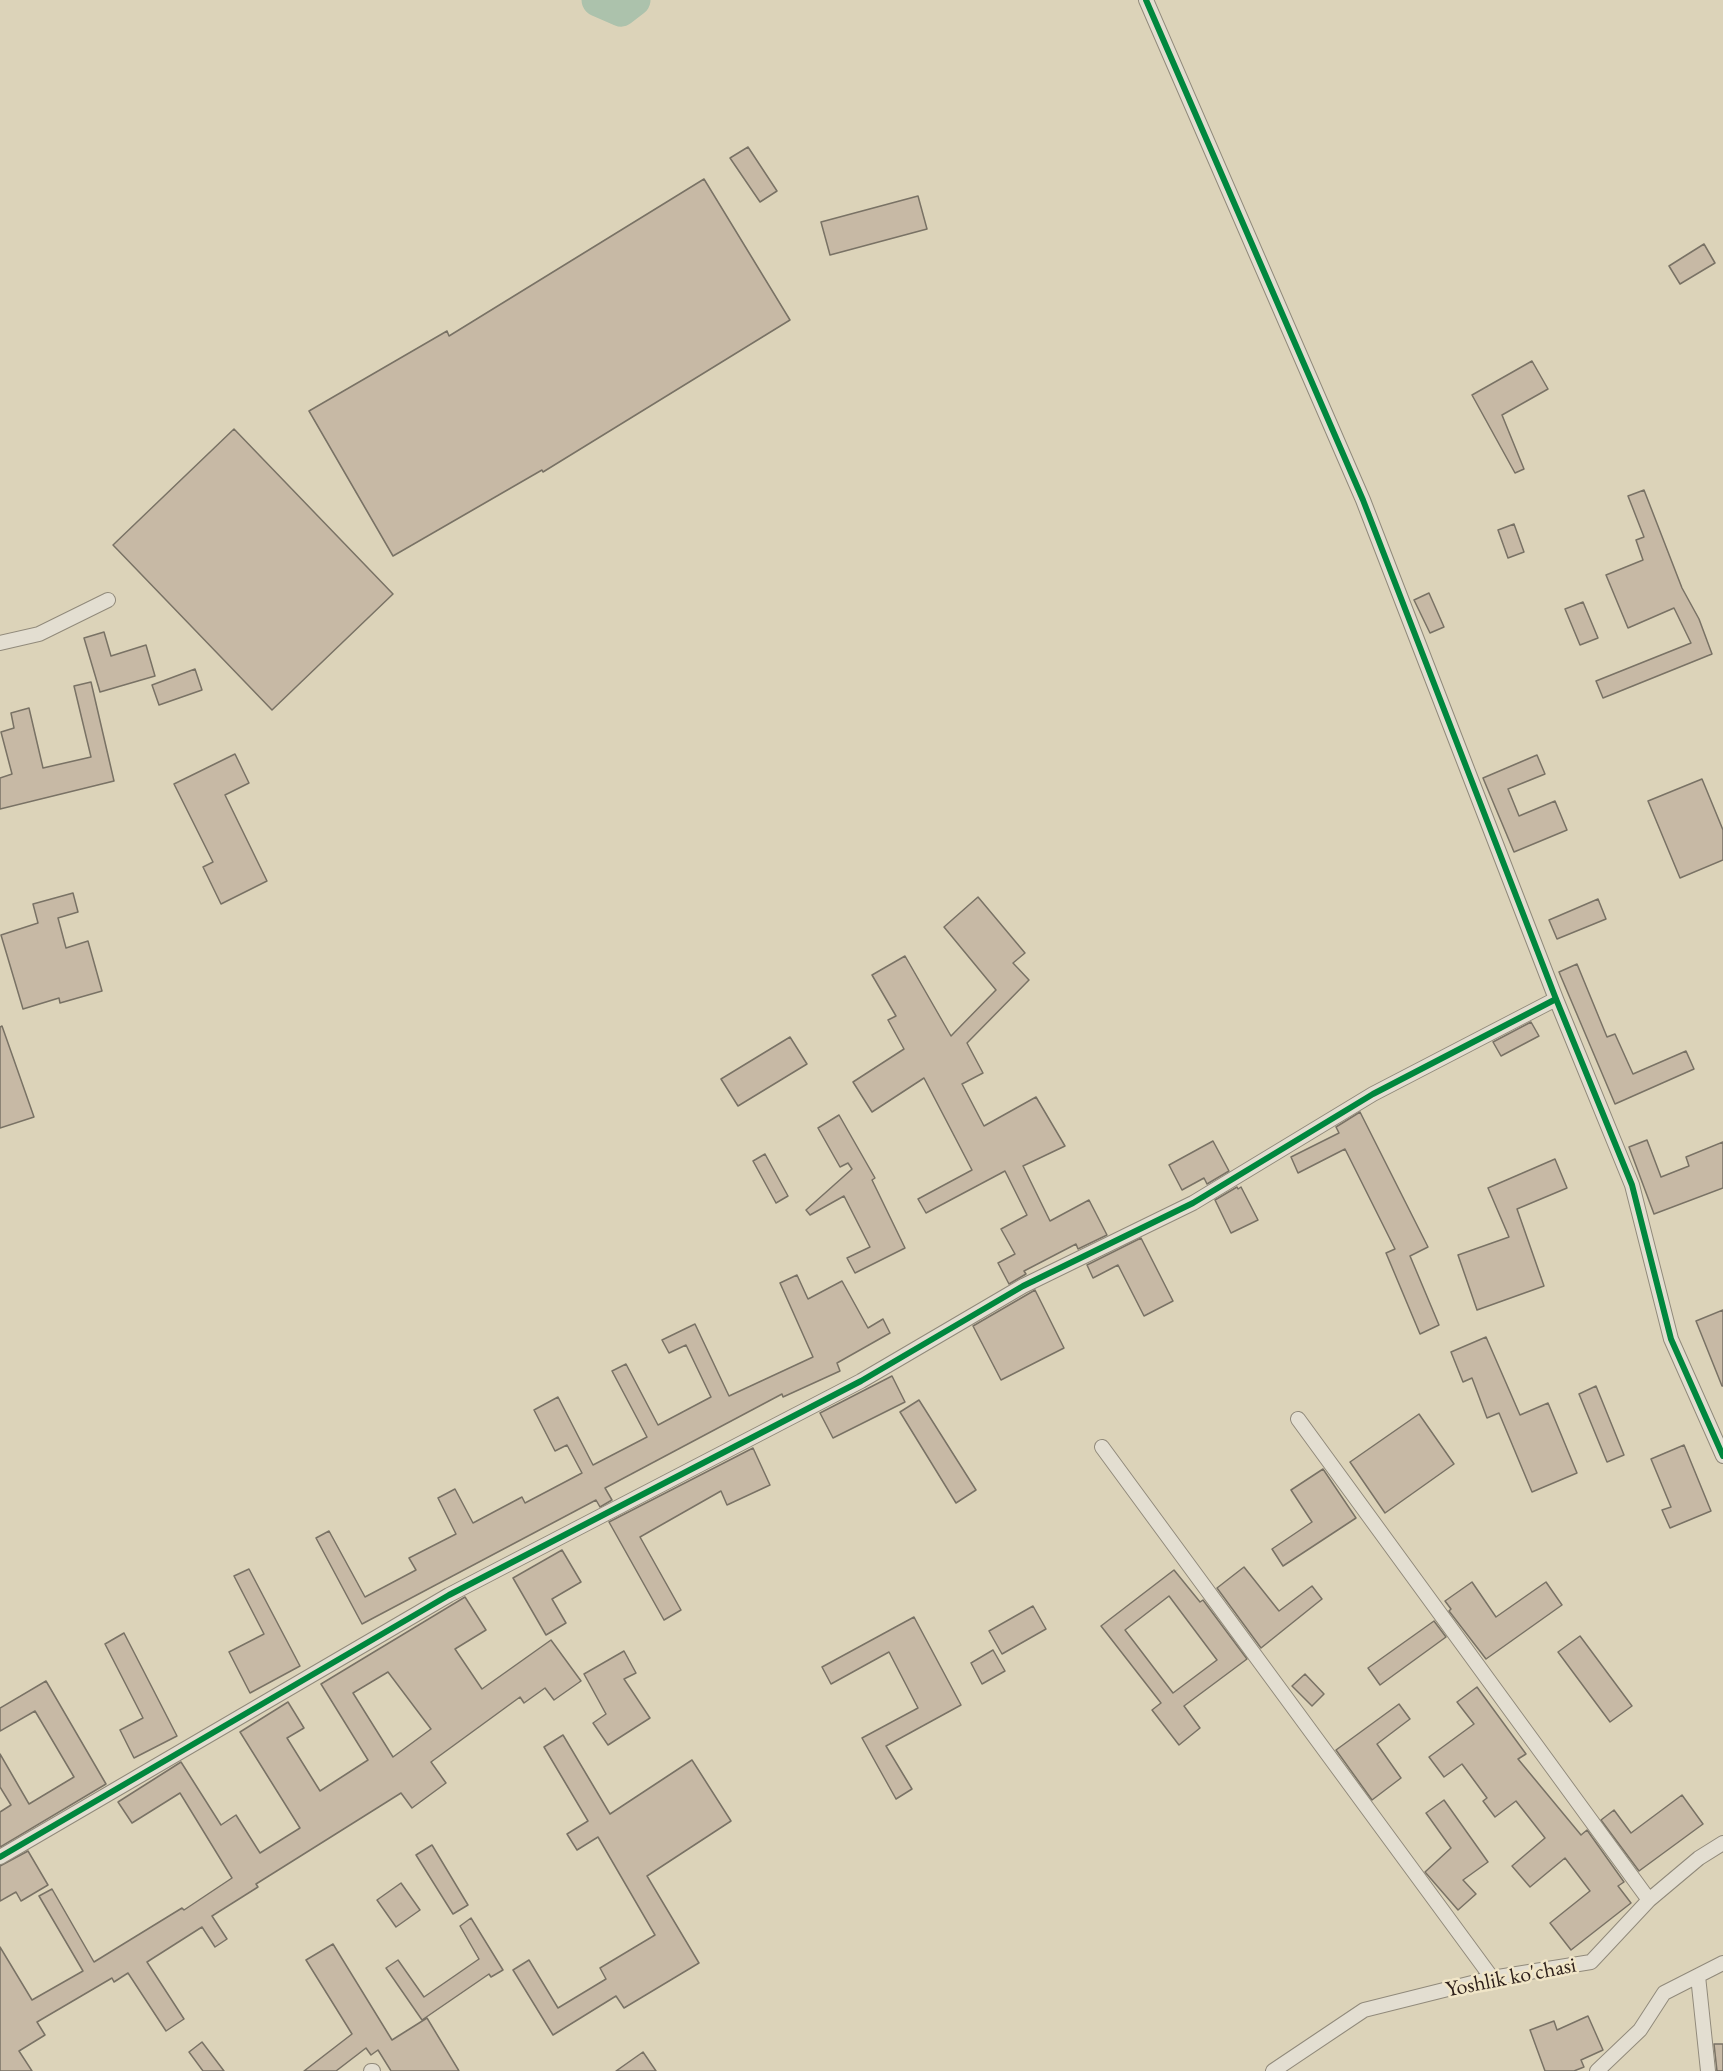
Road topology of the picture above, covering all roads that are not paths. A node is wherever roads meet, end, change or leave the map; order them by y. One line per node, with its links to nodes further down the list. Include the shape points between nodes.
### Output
1 (1146, 0): 4 (street, via 1363,500)
2 (108, 600): 3 (street, via 39,634)
3 (0, 642)
4 (1556, 999): 7 (street, via 1632,1185 1671,1339); 9 (street, via 1373,1094 1193,1203 1023,1286 861,1381 449,1595)
5 (1298, 1419): 10 (street)
6 (1102, 1447): 13 (street)
7 (1723, 1456)
8 (1723, 1843): 10 (street, Yoshlik ko'chasi)
9 (0, 1857)
10 (1649, 1900): 13 (street, Yoshlik ko'chasi, via 1591,1962)
11 (1723, 1963): 12 (street)
12 (1698, 1976): 15 (street, via 1664,1993 1640,2030); 16 (street)
13 (1492, 1978): 14 (street, Yoshlik ko'chasi, via 1364,2010)
14 (1273, 2071)
15 (1597, 2071)
16 (1708, 2071)

